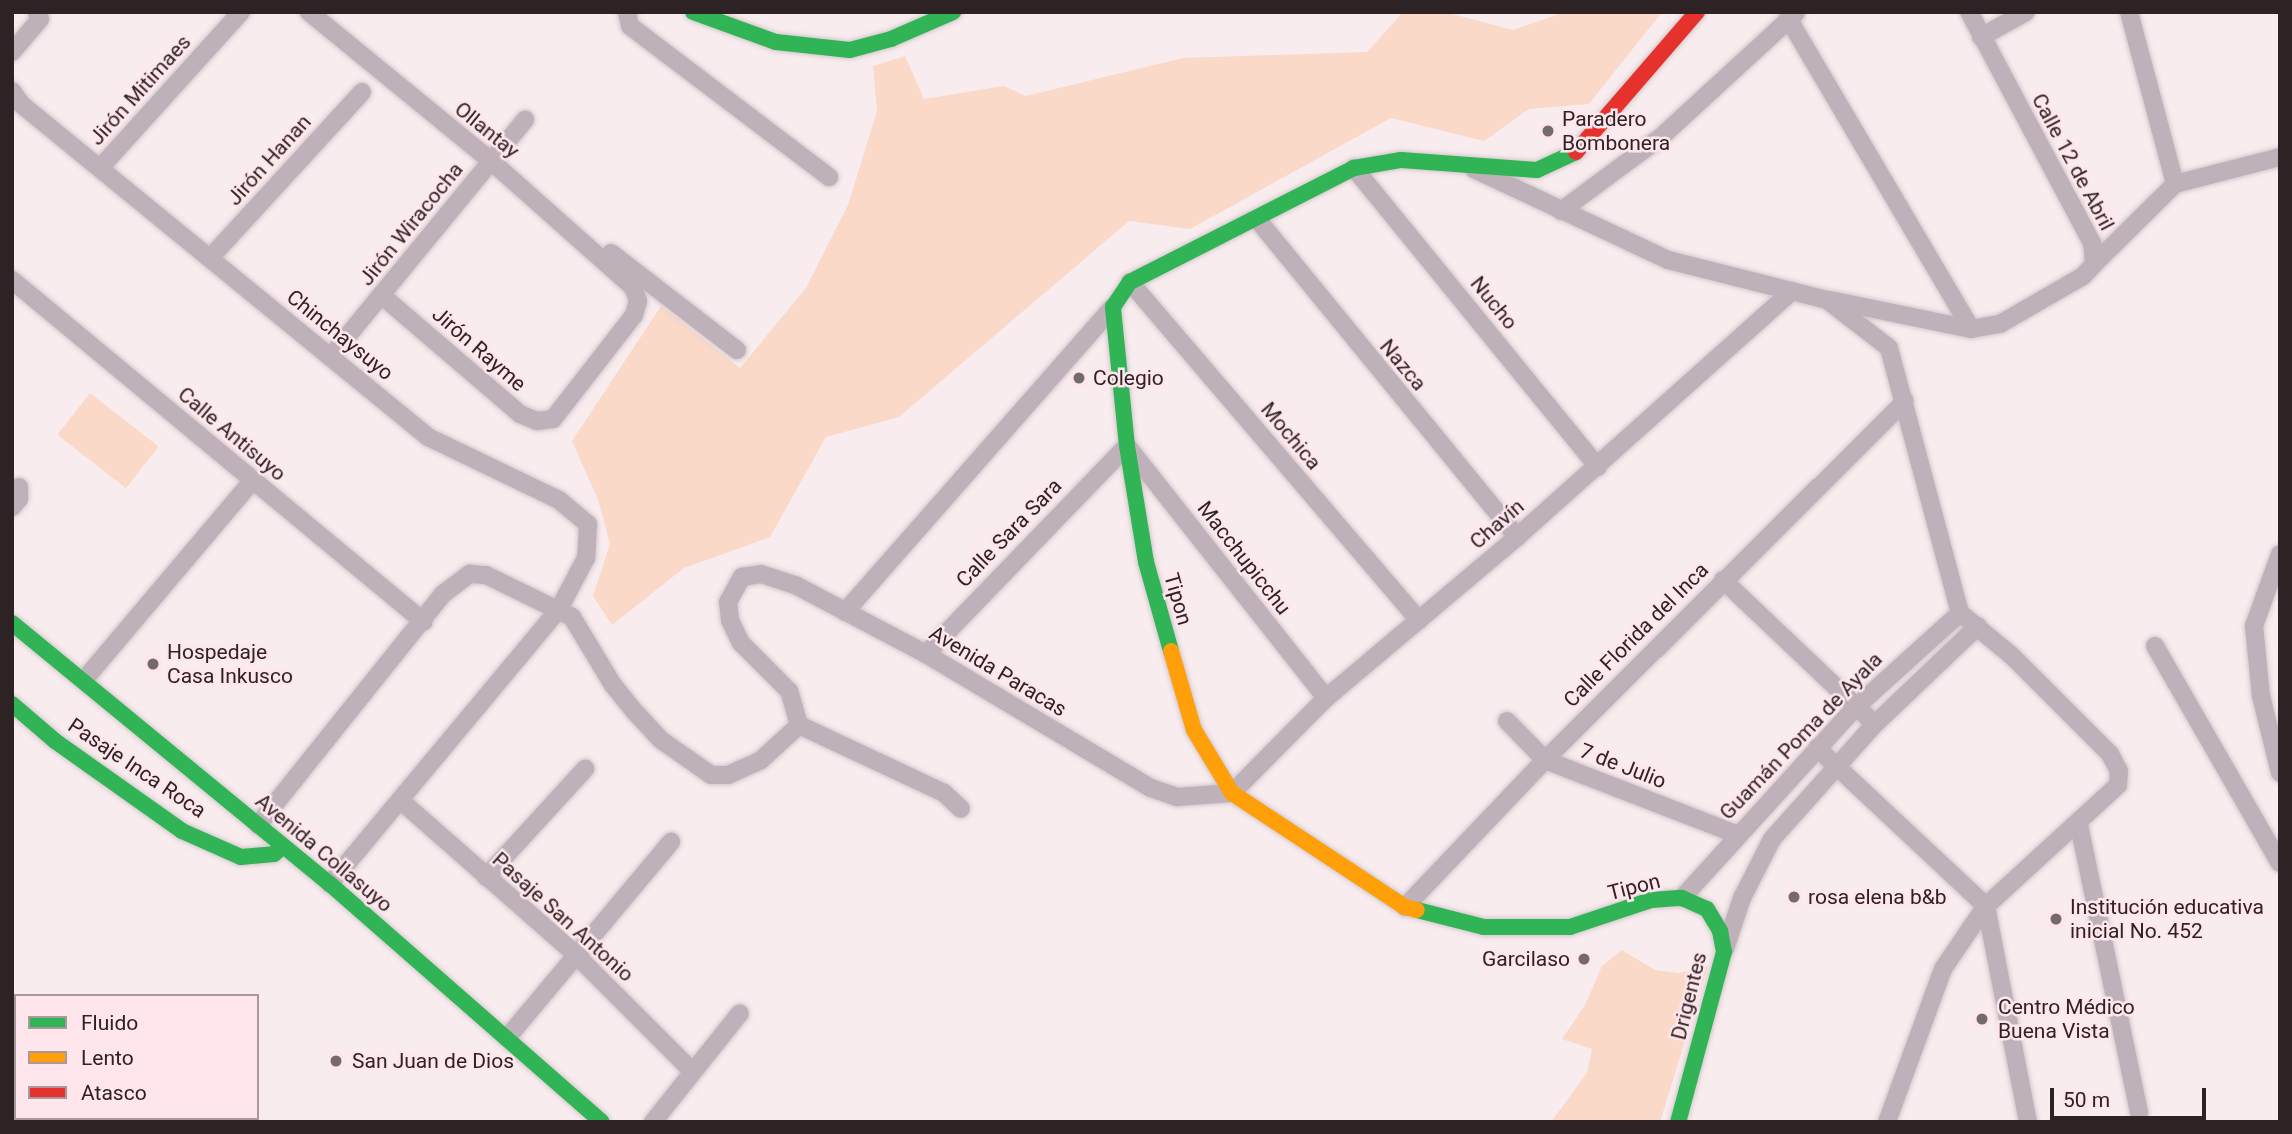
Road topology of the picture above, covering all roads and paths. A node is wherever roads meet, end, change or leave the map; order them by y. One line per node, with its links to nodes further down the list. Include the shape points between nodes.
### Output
1 (241, 12): 20 (street, Jirón Mitimaes)
2 (309, 12): 18 (street, Ollantay)
3 (627, 12): 22 (street, via 630,26)
4 (693, 12): 5 (street, via 776,42 850,50 891,39)
5 (953, 12)
6 (1697, 12): 19 (street, via 1591,140 1569,158 1537,170)
7 (1969, 12): 12 (street, Calle 12 de Abril)
8 (2026, 12): 12 (street)
9 (2129, 12): 23 (street)
10 (44, 15): 13 (street)
11 (1793, 15): 24 (street, via 1661,136); 34 (street)
12 (1981, 37): 27 (street, Calle 12 de Abril, via 2092,243)
13 (12, 52)
14 (12, 91): 20 (street, Chinchaysuyo, via 21,104)
15 (362, 92): 26 (street, Jirón Hanan)
16 (525, 120): 18 (street, Jirón Wiracocha)
17 (2280, 157): 23 (street)
18 (491, 161): 31 (street, Jirón Wiracocha); 35 (street); 38 (street, Ollantay, via 633,287 638,301 634,315)
19 (1464, 164): 21 (street, via 1401,160); 24 (street, Calle 12 de Abril)
20 (100, 168): 26 (street, Chinchaysuyo)
21 (1354, 169): 25 (street, via 1331,176); 40 (street, Nucho)
22 (829, 177)
23 (2175, 184): 27 (street)
24 (1561, 211): 30 (street, Calle 12 de Abril, via 1668,260)
25 (1256, 219): 29 (street); 44 (street, Nazca)
26 (210, 258): 36 (street, Chinchaysuyo)
27 (2094, 264): 34 (street, Calle 12 de Abril, via 2083,276 2000,324)
28 (12, 279): 41 (street, Calle Antisuyo)
29 (1130, 282): 33 (street); 50 (street, Mochica)
30 (1792, 291): 32 (street, Calle 12 de Abril); 40 (street, Chavín)
31 (382, 295): 36 (street, Jirón Wiracocha); 38 (street, Jirón Rayme, via 520,414 537,421)
32 (1827, 300): 34 (street, Calle 12 de Abril); 37 (street, Calle 12 de Abril, via 1889,348)
33 (1113, 306): 39 (street, Tipon); 48 (street)
34 (1971, 329)
35 (737, 350)
36 (331, 356): 47 (street, Chinchaysuyo, via 433,441 559,500 588,524 586,558)
37 (1905, 401): 46 (street, Calle Florida del Inca); 49 (street, Calle 12 de Abril)
38 (553, 419)
39 (1127, 446): 55 (street, Calle Sara Sara); 57 (street, Macchupicchu); 68 (street, Tipon, via 1146,562 1194,730)
40 (1598, 467): 44 (street, Chavín)
41 (252, 481): 51 (street, Calle Antisuyo); 56 (street)
42 (19, 487): 43 (street)
43 (12, 507)
44 (1517, 537): 50 (street, Chavín)
45 (2280, 554): 67 (street, via 2254,626 2261,696)
46 (1723, 580): 59 (street); 64 (street, Calle Florida del Inca)
47 (559, 609): 51 (street, via 486,575 470,575 443,594); 62 (street, via 579,624 613,685 643,721 710,775 728,775 761,760); 69 (street)
48 (845, 612): 55 (street, Avenida Paracas); 62 (street, Avenida Paracas, via 797,586 761,575 742,577 728,602 730,620 741,643 789,691)
49 (1960, 613): 53 (street); 59 (street, Guamán Poma de Ayala)
50 (1419, 620): 57 (street, Chavín)
51 (424, 622): 71 (street)
52 (12, 623): 56 (street, Avenida Collasuyo)
53 (1978, 626): 61 (street); 72 (street, via 2110,754 2119,771 2118,785)
54 (2155, 646): 76 (street)
55 (926, 654): 68 (street, Avenida Paracas, via 1151,788 1177,797)
56 (84, 680): 71 (street, Avenida Collasuyo)
57 (1326, 698): 68 (street, Chavín)
58 (12, 704): 75 (street, Pasaje Inca Roca, via 55,741 182,831 241,857 274,855)
59 (1856, 707): 61 (street); 63 (street, Guamán Poma de Ayala)
60 (1507, 721): 64 (street, 7 de Julio)
61 (1875, 723): 65 (street)
62 (799, 725): 70 (street, via 944,793)
63 (1817, 748): 65 (street); 73 (street, Guamán Poma de Ayala)
64 (1545, 760): 73 (street, 7 de Julio); 80 (street, Calle Florida del Inca)
65 (1834, 766): 81 (street); 82 (street, via 1757,863)
66 (585, 769): 77 (street)
67 (2280, 773)
68 (1232, 793): 80 (street, Tipon)
69 (400, 800): 77 (street, Pasaje San Antonio); 78 (street)
70 (961, 809)
71 (258, 825): 75 (street, Avenida Collasuyo)
72 (2079, 825): 81 (street); 87 (street)
73 (1736, 835): 79 (street, Guamán Poma de Ayala)
74 (671, 842): 83 (street)
75 (283, 846): 78 (street, Avenida Collasuyo)
76 (2280, 863)
77 (486, 877): 83 (street, Pasaje San Antonio)
78 (330, 884): 85 (street, Avenida Collasuyo)
79 (1682, 898): 80 (street, Tipon, via 1651,900 1570,927 1484,927); 82 (street, Drigentes, via 1707,909 1720,931)
80 (1405, 906)
81 (1986, 906): 91 (street, via 1943,969); 92 (street)
82 (1724, 952): 90 (street, Drigentes)
83 (574, 953): 85 (street); 86 (street, Pasaje San Antonio)
84 (740, 1013): 86 (street)
85 (506, 1038): 88 (street, Avenida Collasuyo)
86 (692, 1071): 89 (street)
87 (2139, 1113)
88 (602, 1122)
89 (653, 1122)
90 (1678, 1122)
91 (1887, 1122)
92 (2028, 1122)

